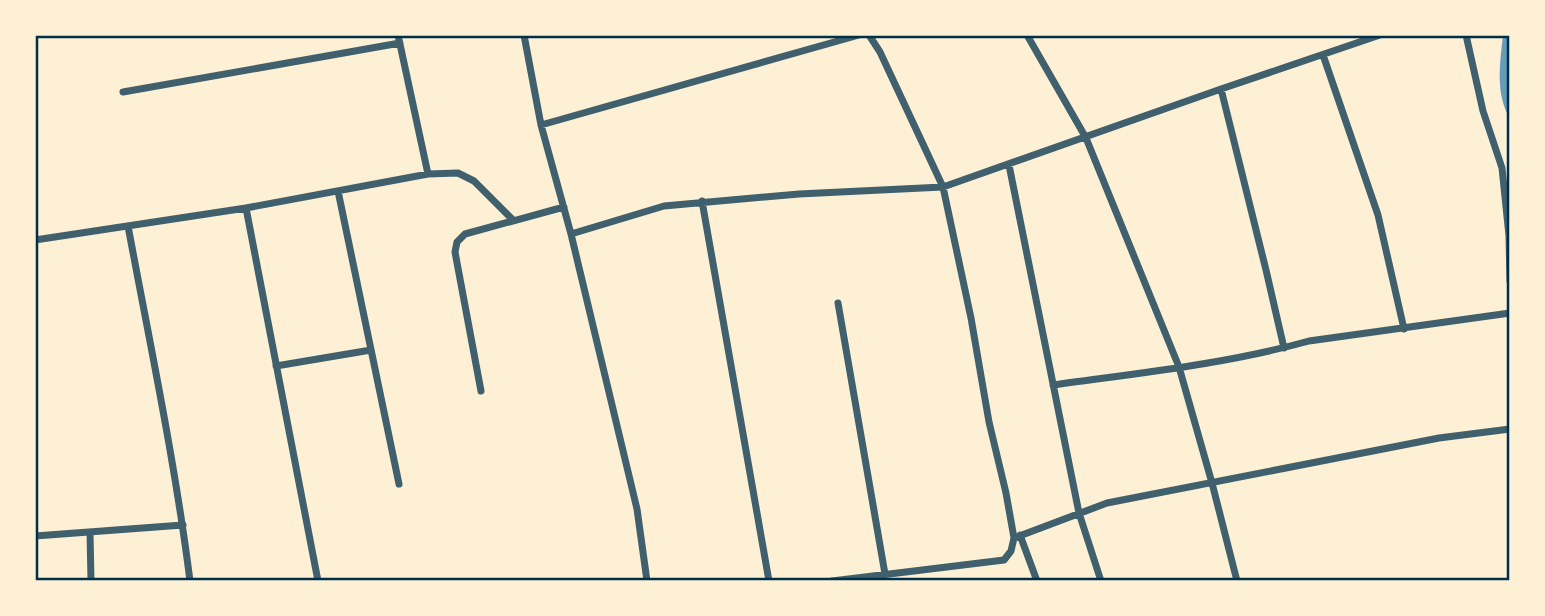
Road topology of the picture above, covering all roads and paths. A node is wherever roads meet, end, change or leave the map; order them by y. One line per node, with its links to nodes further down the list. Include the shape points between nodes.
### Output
1 (524, 35): 11 (street)
2 (859, 35): 11 (street)
3 (869, 35): 15 (street)
4 (1027, 35): 12 (street)
5 (1380, 35): 8 (street)
6 (1466, 35): 24 (street, via 1502,168)
7 (399, 39): 10 (street); 14 (street)
8 (1324, 55): 9 (street); 27 (street, via 1378,215)
9 (1220, 89): 12 (street); 28 (street)
10 (123, 92)
11 (541, 125): 18 (street)
12 (1086, 138): 13 (street); 31 (street)
13 (1009, 165): 15 (street); 32 (street)
14 (428, 174): 16 (street); 20 (street, via 458,173 474,181)
15 (943, 187): 17 (street); 41 (street, via 989,422)
16 (338, 191): 19 (street); 29 (street)
17 (702, 201): 22 (street, via 664,205); 47 (street)
18 (564, 207): 20 (street); 22 (street)
19 (246, 208): 21 (street); 30 (street)
20 (513, 220): 33 (street, via 465,234 455,252)
21 (128, 226): 23 (street); 38 (street)
22 (571, 234): 46 (street, via 637,509)
23 (35, 240)
24 (1510, 281)
25 (838, 303): 42 (street)
26 (1510, 313): 27 (street)
27 (1404, 329): 28 (street)
28 (1284, 348): 31 (street)
29 (371, 350): 30 (street); 36 (street)
30 (276, 366): 45 (street)
31 (1179, 368): 32 (street); 35 (street)
32 (1053, 385): 37 (street)
33 (481, 391)
34 (1510, 429): 35 (street, via 1439,438)
35 (1212, 483): 37 (street, via 1107,503); 51 (street)
36 (399, 484)
37 (1079, 513): 41 (street); 50 (street)
38 (183, 525): 39 (street); 44 (street)
39 (90, 532): 40 (street); 43 (street)
40 (35, 536)
41 (1017, 536): 42 (street, via 1004,559); 49 (street)
42 (885, 574): 48 (street)
43 (91, 581)
44 (190, 581)
45 (318, 581)
46 (646, 581)
47 (769, 581)
48 (832, 581)
49 (1037, 581)
50 (1101, 581)
51 (1237, 581)

